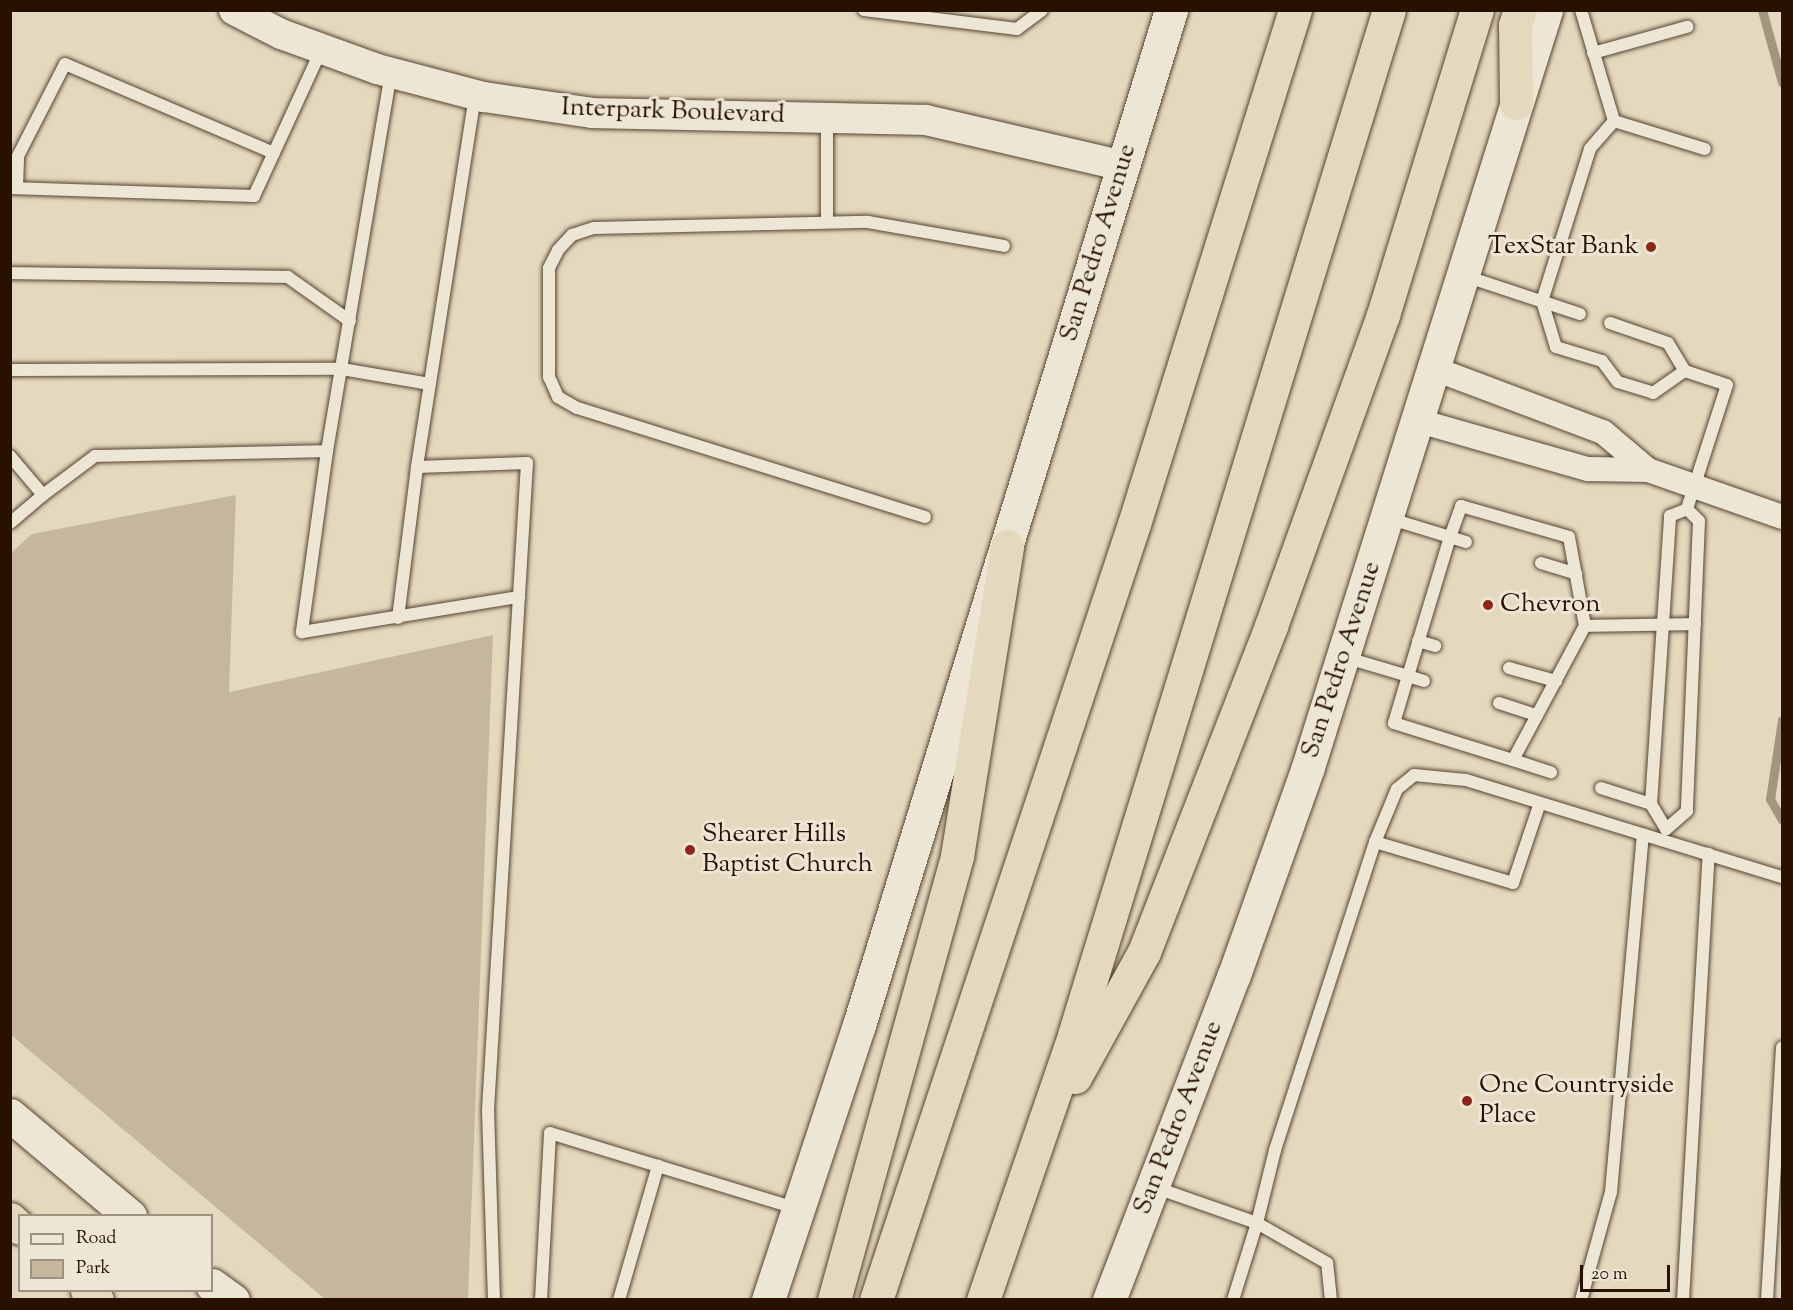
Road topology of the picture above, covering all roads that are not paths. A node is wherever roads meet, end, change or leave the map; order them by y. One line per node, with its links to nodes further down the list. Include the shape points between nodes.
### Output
1 (234, 10): 12 (street, Interpark Boulevard)
2 (864, 10): 3 (lane, via 1017,28)
3 (1042, 10)
4 (1171, 10): 21 (main road, San Pedro Avenue)
5 (1295, 10): 91 (highway, via 1134,524)
6 (1389, 10): 78 (highway)
7 (1477, 10): 78 (highway, via 1361,380 1210,785 1144,952)
8 (1520, 10): 16 (highway, via 1515,25)
9 (1546, 10): 16 (main road, San Pedro Avenue)
10 (1581, 10): 13 (lane)
11 (1686, 27): 13 (lane)
12 (322, 49): 14 (street, Interpark Boulevard); 20 (lane)
13 (1593, 53): 18 (lane)
14 (391, 73): 15 (street, Interpark Boulevard); 29 (lane)
15 (476, 95): 17 (street, Interpark Boulevard, via 592,114); 35 (lane)
16 (1516, 103): 26 (main road, San Pedro Avenue)
17 (827, 118): 21 (street, Interpark Boulevard, via 926,120); 23 (lane)
18 (1614, 121): 19 (lane); 27 (lane, via 1590,149)
19 (1705, 149)
20 (274, 153): 22 (lane, via 254,196); 22 (lane, via 65,64 18,156)
21 (1123, 166): 49 (main road, San Pedro Avenue)
22 (14, 188)
23 (827, 222): 24 (lane, via 868,222); 43 (lane, via 594,228 572,235 549,268 549,377 558,397 578,408)
24 (1004, 246)
25 (10, 273): 29 (lane, via 288,277)
26 (1464, 276): 27 (lane); 32 (main road, San Pedro Avenue)
27 (1542, 301): 28 (lane); 34 (lane, via 1556,347 1602,361 1618,382 1653,393)
28 (1580, 314)
29 (350, 321): 31 (lane)
30 (1610, 323): 34 (lane, via 1668,343)
31 (342, 369): 33 (lane); 35 (lane); 37 (lane)
32 (1435, 369): 36 (main road, San Pedro Avenue); 40 (street, via 1604,432)
33 (10, 370)
34 (1685, 371): 42 (lane, via 1726,386)
35 (430, 384): 39 (lane)
36 (1419, 421): 40 (street, via 1588,469); 45 (main road, San Pedro Avenue)
37 (327, 451): 41 (lane, via 95,456); 53 (lane, via 302,632)
38 (10, 456): 41 (lane)
39 (417, 467): 52 (lane, via 527,463); 53 (lane)
40 (1648, 470): 42 (street)
41 (43, 495): 46 (lane)
42 (1690, 498): 44 (street); 54 (lane, via 1699,521); 55 (lane, via 1670,516)
43 (925, 517)
44 (1782, 517)
45 (1389, 518): 47 (lane); 59 (main road, San Pedro Avenue)
46 (10, 523)
47 (1450, 537): 48 (lane); 51 (lane, via 1461,506 1569,537); 57 (lane)
48 (1466, 542)
49 (1006, 546): 81 (main road, San Pedro Avenue); 90 (highway, via 957,856)
50 (1540, 563): 51 (lane)
51 (1576, 573): 56 (lane)
52 (519, 597): 53 (lane); 86 (lane, via 488,1110)
53 (398, 618)
54 (1695, 624): 55 (lane); 72 (lane, via 1686,811)
55 (1664, 625): 56 (lane); 70 (lane)
56 (1585, 626): 63 (lane)
57 (1418, 641): 58 (lane); 61 (lane)
58 (1435, 646)
59 (1344, 657): 61 (lane); 80 (main road, San Pedro Avenue, via 1253,924)
60 (1509, 668): 63 (lane)
61 (1408, 676): 62 (lane); 66 (lane, via 1394,723)
62 (1424, 681)
63 (1556, 681): 65 (lane)
64 (1499, 703): 65 (lane)
65 (1538, 715): 66 (lane)
66 (1513, 759): 67 (lane)
67 (1551, 772)
68 (1601, 788): 70 (lane)
69 (1540, 803): 71 (lane); 73 (lane, via 1466,780 1414,775 1397,789); 73 (lane, via 1513,883)
70 (1651, 804): 72 (lane)
71 (1643, 834): 72 (lane); 96 (lane, via 1611,1192)
72 (1666, 835): 74 (lane)
73 (1375, 842): 83 (lane, via 1275,1150)
74 (1709, 854): 75 (lane); 97 (lane)
75 (1782, 878)
76 (1782, 1047): 98 (lane)
77 (10, 1115): 82 (main road)
78 (1035, 1150): 92 (highway)
79 (658, 1166): 81 (lane); 87 (lane, via 550,1132); 88 (lane)
80 (1153, 1187): 83 (lane); 93 (main road, San Pedro Avenue)
81 (800, 1209): 89 (main road, San Pedro Avenue)
82 (129, 1214)
83 (1257, 1223): 94 (lane); 95 (lane, via 1326,1263)
84 (213, 1286): 85 (main road)
85 (233, 1299)
86 (494, 1299)
87 (541, 1299)
88 (619, 1299)
89 (768, 1299)
90 (834, 1299)
91 (876, 1299)
92 (983, 1299)
93 (1109, 1299)
94 (1233, 1299)
95 (1331, 1299)
96 (1581, 1299)
97 (1683, 1299)
98 (1767, 1299)

